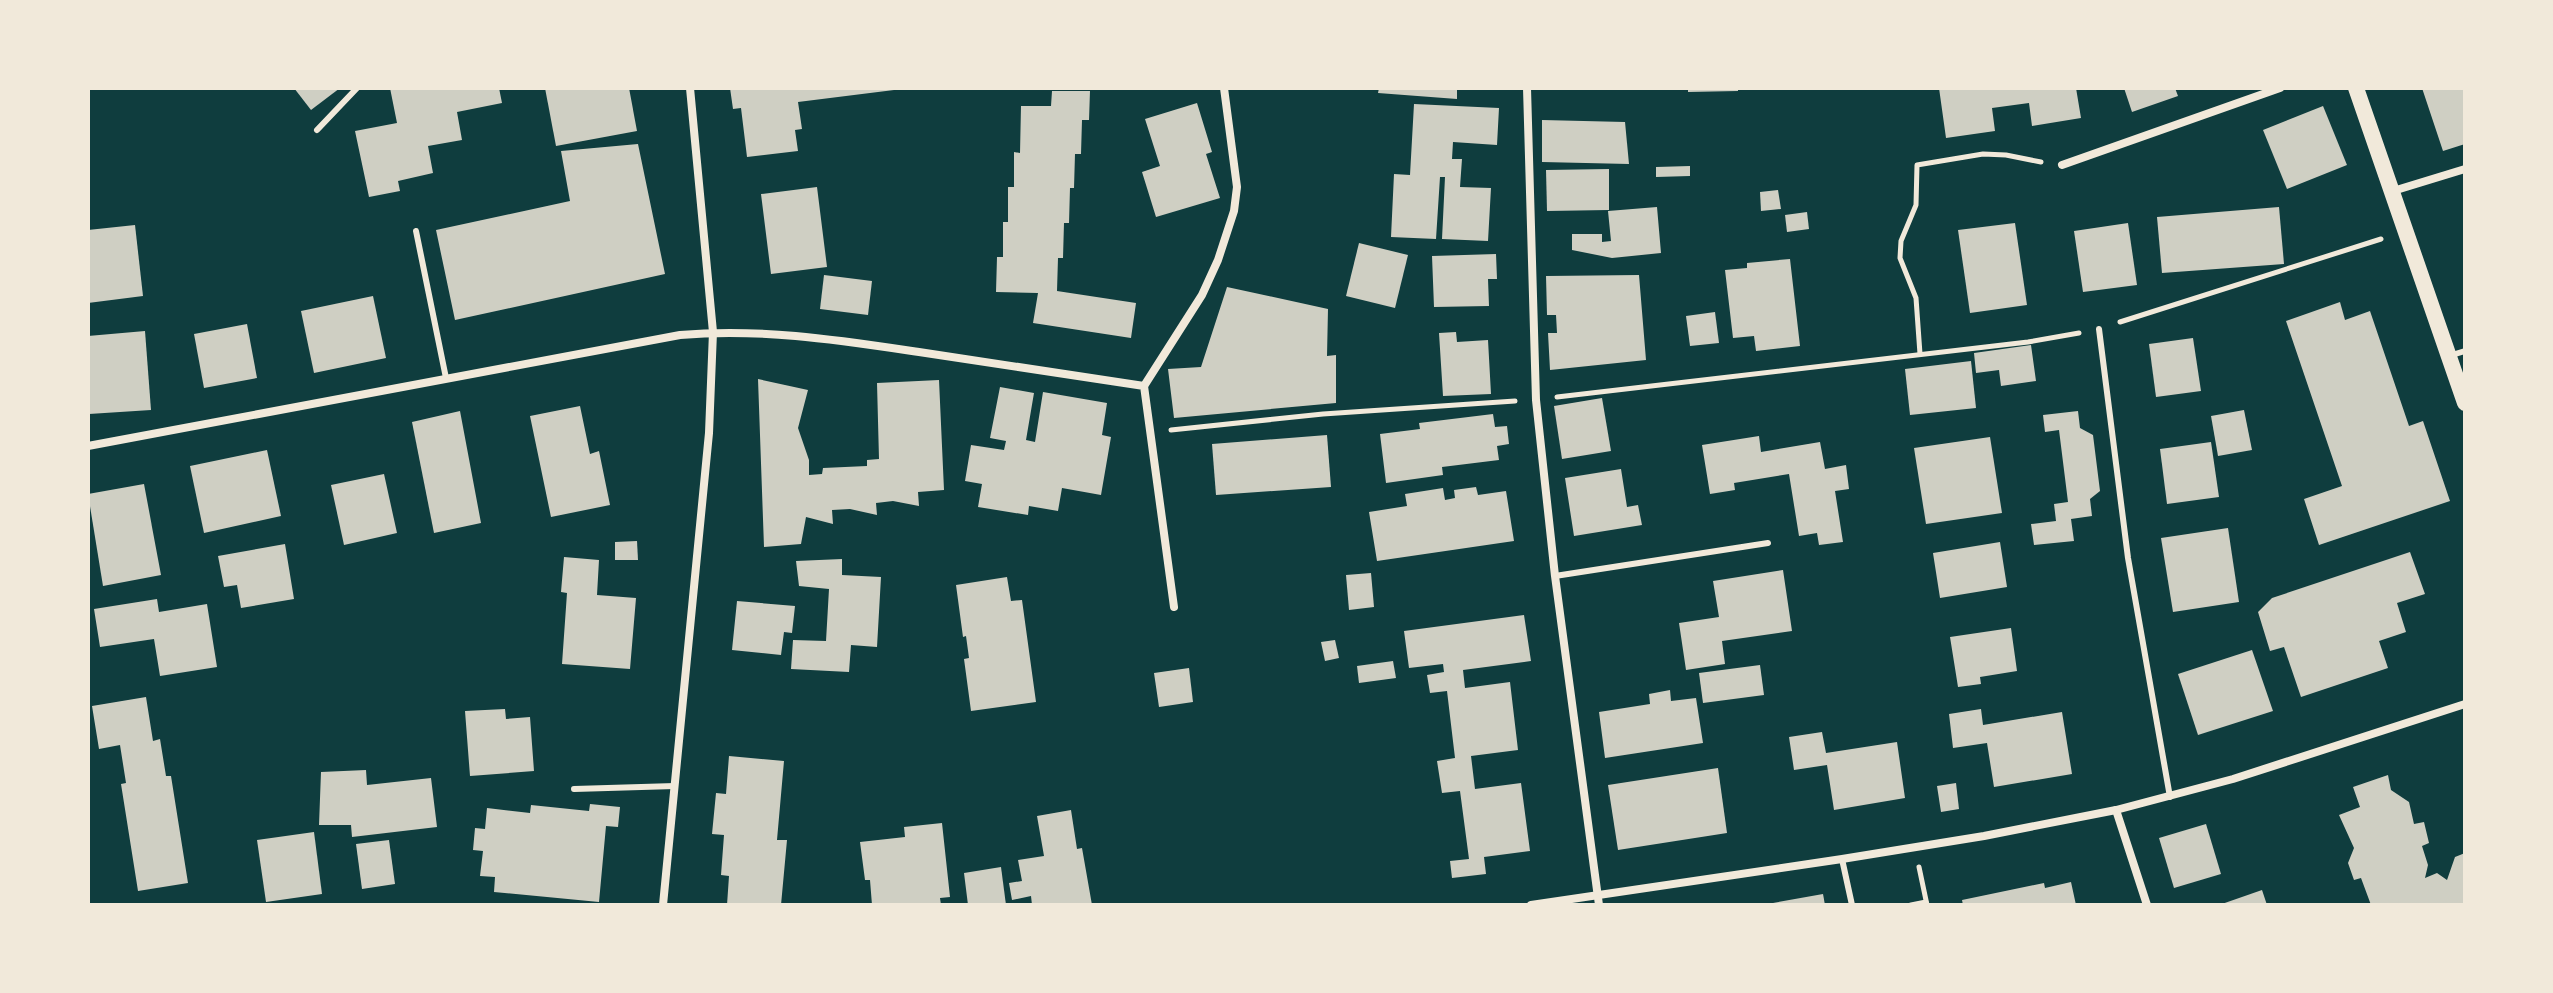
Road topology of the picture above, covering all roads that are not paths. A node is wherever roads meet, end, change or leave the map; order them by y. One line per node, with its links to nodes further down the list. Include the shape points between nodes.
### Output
1 (357, 88): 7 (lane)
2 (690, 88): 13 (street)
3 (1224, 88): 16 (street, via 1237,187 1234,211 1202,295)
4 (1527, 88): 20 (street, via 1536,400)
5 (2280, 88): 8 (street)
6 (2356, 88): 10 (main road)
7 (317, 130)
8 (2062, 165)
9 (2465, 169): 10 (street)
10 (2393, 191): 14 (main road, via 2413,253)
11 (416, 231): 15 (lane)
12 (2099, 329): 25 (lane, via 2128,558)
13 (713, 332): 15 (street); 16 (street, via 788,335); 23 (street, via 709,433)
14 (2457, 354): 17 (main road)
15 (446, 378): 18 (street)
16 (1144, 386): 21 (street)
17 (2465, 403)
18 (88, 446)
19 (1768, 543): 20 (lane)
20 (1555, 576): 28 (street)
21 (1174, 607)
22 (2465, 704): 25 (street)
23 (675, 786): 24 (lane); 29 (street)
24 (574, 789)
25 (2170, 797): 26 (street)
26 (2116, 810): 27 (street); 32 (street)
27 (1842, 859): 28 (street); 31 (lane)
28 (1599, 900): 30 (street)
29 (663, 905)
30 (1531, 905)
31 (1852, 905)
32 (2147, 905)

